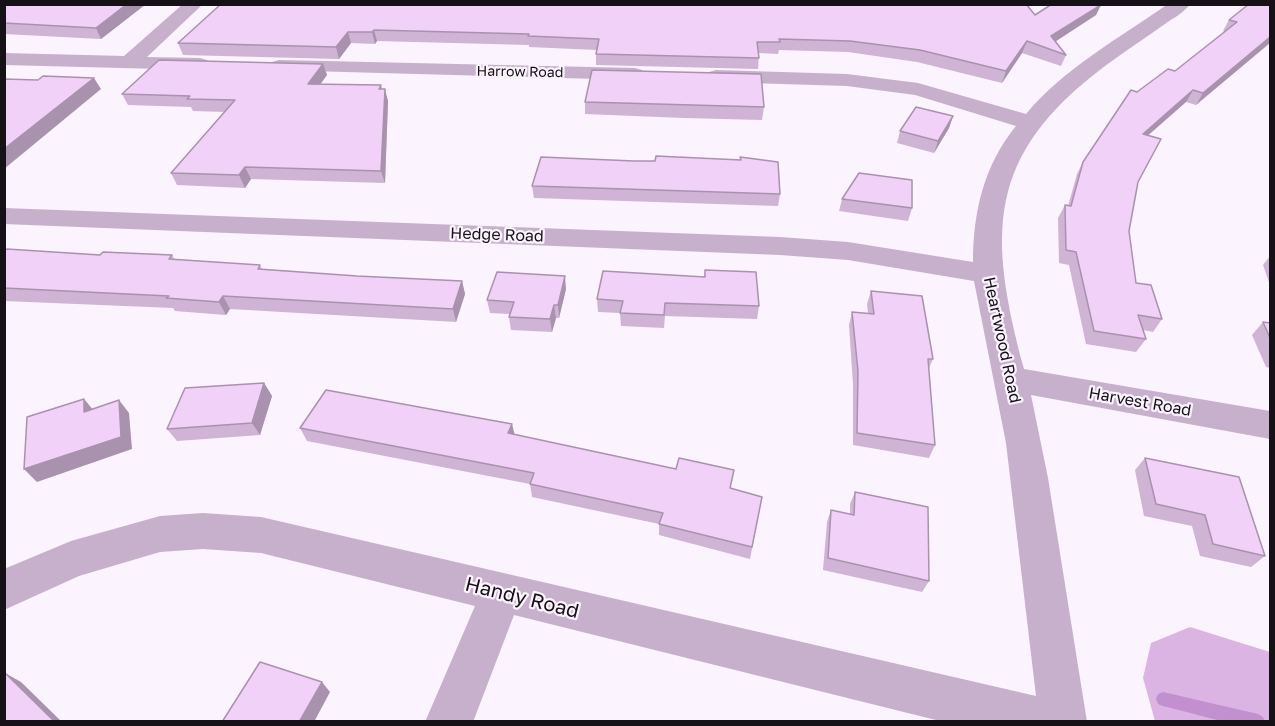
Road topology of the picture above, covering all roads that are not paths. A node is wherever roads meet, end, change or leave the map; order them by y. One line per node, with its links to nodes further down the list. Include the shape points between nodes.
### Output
1 (194, 4): 4 (street)
2 (1177, 5): 9 (street, Heartwood Road, via 1075,78)
3 (4, 59): 4 (street)
4 (129, 62): 5 (street)
5 (221, 65)
6 (256, 66): 7 (street, Harrow Road)
7 (655, 75)
8 (691, 76): 9 (street, via 868,81 918,89)
9 (1030, 123): 11 (street, Heartwood Road, via 1006,160 989,206)
10 (4, 216): 11 (street, Hedge Road, via 780,246 848,251)
11 (988, 274): 12 (street, Heartwood Road)
12 (1010, 379): 13 (street, Harvest Road); 18 (street, Heartwood Road, via 1024,441)
13 (1270, 425)
14 (4, 590): 15 (street, Handy Road, via 71,560 160,534 203,531 261,535)
15 (501, 594): 16 (street); 17 (street, Handy Road)
16 (449, 722)
17 (1043, 722)
18 (1063, 722)

